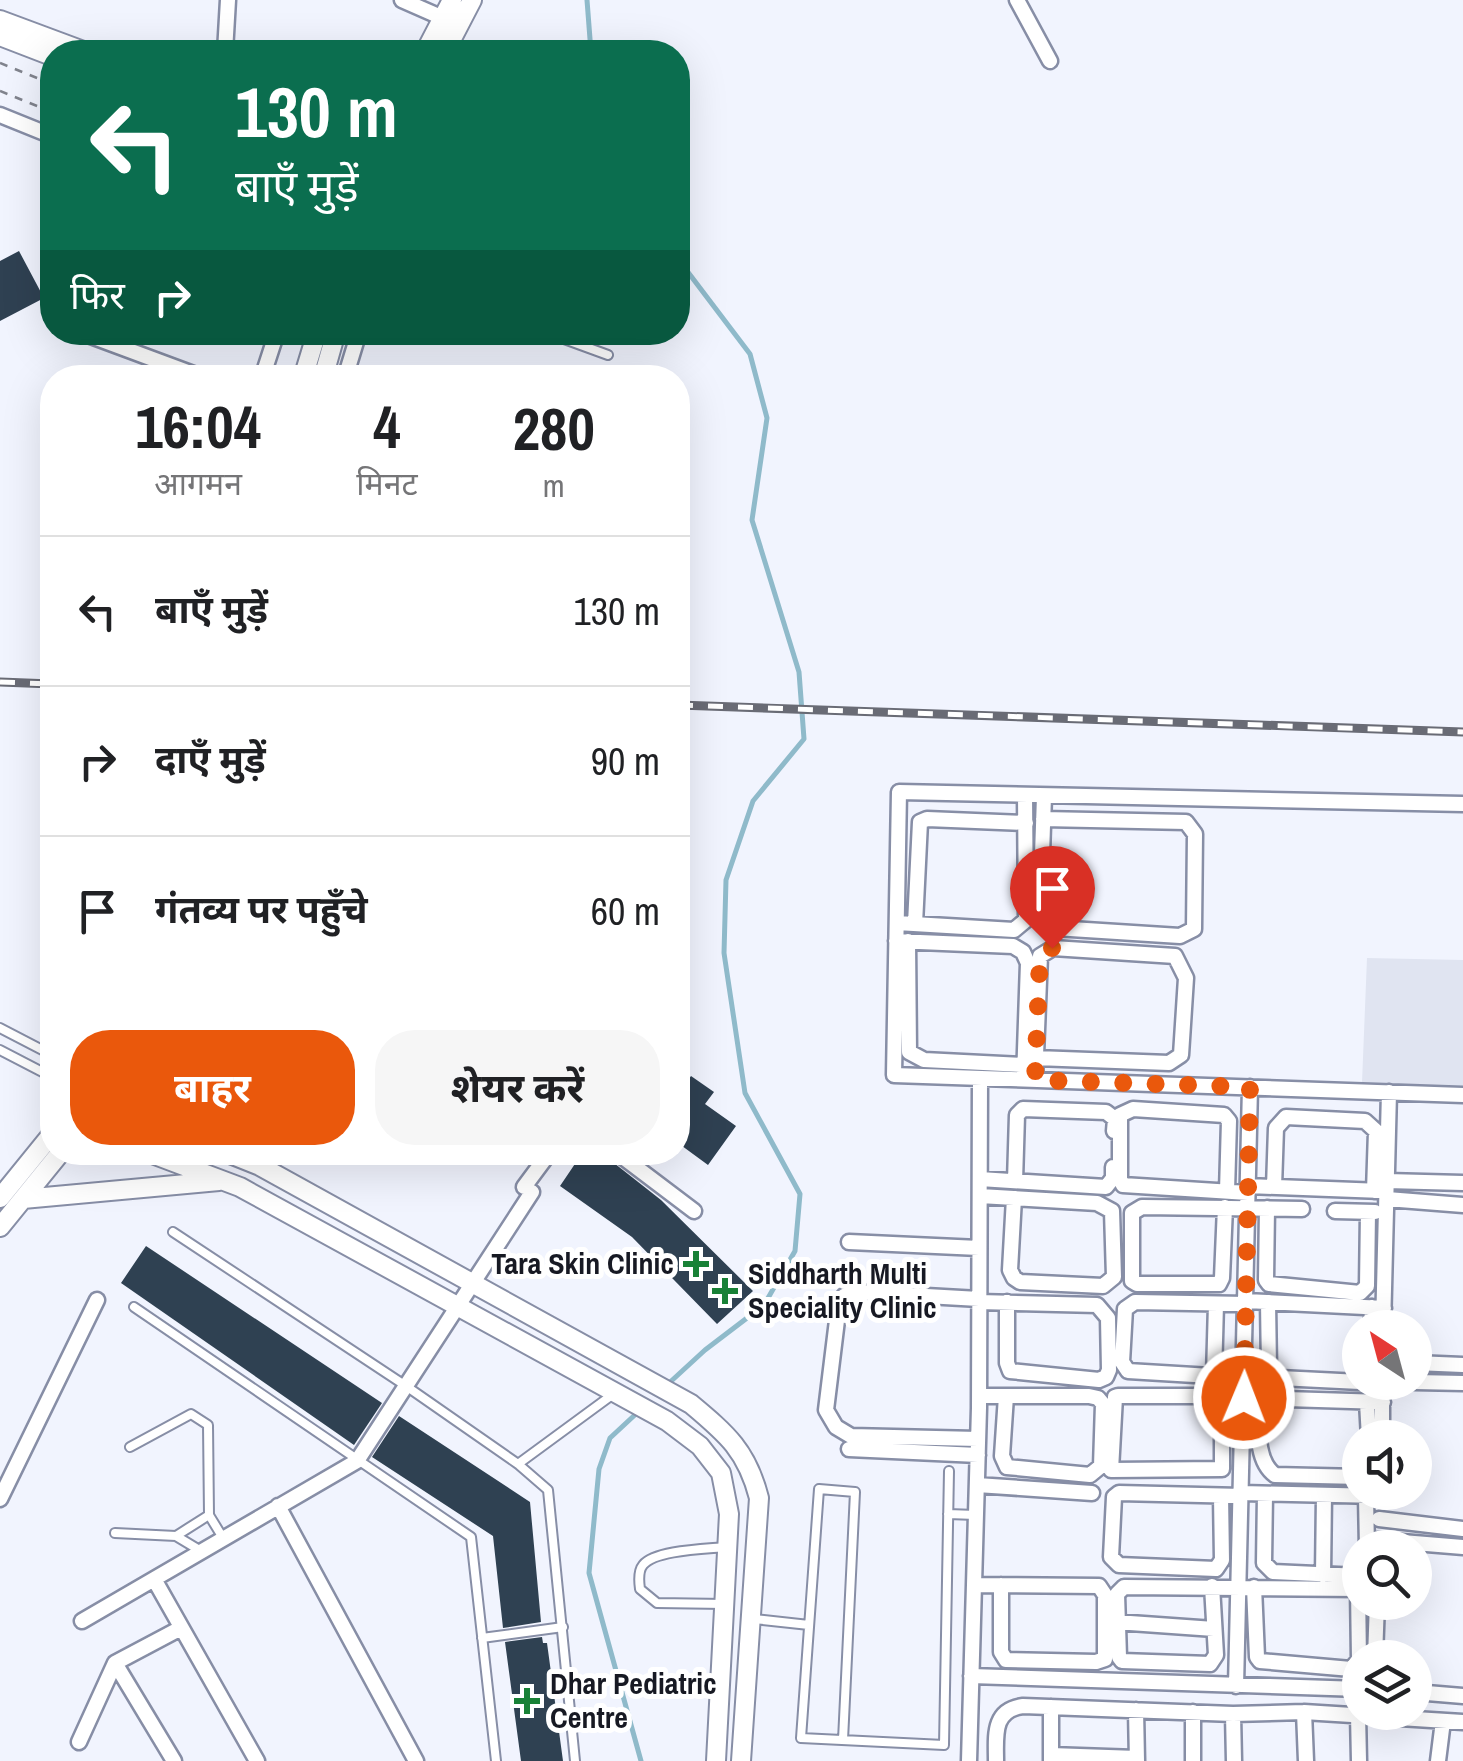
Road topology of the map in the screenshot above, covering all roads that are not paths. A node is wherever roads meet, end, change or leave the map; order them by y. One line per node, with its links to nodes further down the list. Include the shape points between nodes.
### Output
1 (228, 0): 10 (street)
2 (402, 0): 6 (street)
3 (452, 0): 6 (street)
4 (472, 0): 12 (street)
5 (1017, 0): 14 (street)
6 (443, 18): 11 (street)
7 (0, 20): 9 (street)
8 (0, 36): 13 (street)
9 (54, 40)
10 (225, 40)
11 (431, 40)
12 (451, 40)
13 (40, 51)
14 (1050, 62)
15 (0, 115): 16 (street)
16 (40, 131)
17 (115, 345): 20 (street)
18 (579, 345): 19 (lane)
19 (608, 356)
20 (169, 365)
21 (1026, 795): 22 (street); 25 (street); 26 (street, via 899,792)
22 (1044, 796): 23 (street); 24 (street)
23 (1463, 804)
24 (1044, 819): 24 (street, via 1186,822 1194,834 1194,929 1180,936 1055,928 1046,922 1040,914)
25 (1026, 823): 27 (street, via 920,822); 27 (street, via 1022,926)
26 (897, 922): 27 (street); 28 (street)
27 (915, 924)
28 (902, 941): 32 (street, via 909,1052 924,1060); 32 (street, via 1013,946 1023,952); 34 (street, via 894,1075)
29 (0, 1028): 30 (lane)
30 (40, 1049)
31 (0, 1050): 33 (lane)
32 (1030, 1070): 32 (street, via 1045,951 1176,956 1186,978 1176,1059); 34 (street); 35 (street)
33 (40, 1071)
34 (980, 1078): 44 (street)
35 (1250, 1087): 36 (street); 50 (street)
36 (1389, 1092): 37 (street); 51 (street)
37 (1463, 1094)
38 (40, 1149): 53 (street)
39 (49, 1165): 55 (street)
40 (182, 1165): 45 (street)
41 (257, 1165): 67 (street)
42 (542, 1165): 67 (street)
43 (633, 1165): 61 (street)
44 (980, 1179): 46 (street); 52 (street)
45 (225, 1181): 55 (street); 75 (street)
46 (1015, 1181): 46 (street, via 1106,1187 1113,1178 1115,1119 1106,1112 1024,1109 1017,1115)
47 (1463, 1183): 51 (street)
48 (1274, 1186): 50 (street); 51 (street); 51 (street, via 1276,1128 1286,1117 1365,1121 1376,1131)
49 (1227, 1191): 49 (street, via 1123,1185 1120,1115 1133,1109 1224,1115); 50 (street)
50 (1248, 1195): 57 (street); 58 (street); 71 (street)
51 (1384, 1195): 56 (street); 62 (street); 76 (street)
52 (980, 1196): 54 (street); 66 (street)
53 (0, 1198)
54 (1014, 1198): 54 (street, via 1106,1205 1112,1211 1114,1277 1103,1286 1014,1278)
55 (22, 1199): 63 (street)
56 (1463, 1204)
57 (1225, 1207): 57 (street, via 1137,1209 1132,1281 1219,1284)
58 (1267, 1208): 59 (street); 62 (street, via 1269,1284 1360,1293 1367,1286)
59 (1302, 1209)
60 (1335, 1210): 62 (street)
61 (694, 1212)
62 (1368, 1212)
63 (0, 1227)
64 (173, 1232): 86 (lane)
65 (850, 1242): 66 (street)
66 (980, 1248): 69 (street)
67 (473, 1284): 75 (street); 135 (street, via 682,1399 731,1438 751,1468 759,1498)
68 (97, 1300): 110 (street)
69 (979, 1300): 70 (street); 88 (street); 95 (street, via 844,1296 826,1410 851,1436)
70 (1007, 1302): 70 (street, via 1097,1305 1108,1318 1106,1377 1010,1371)
71 (1246, 1302): 72 (street); 73 (street); 82 (street)
72 (1268, 1302): 76 (street); 83 (street, via 1273,1374)
73 (1216, 1304): 81 (street); 81 (street, via 1128,1305 1122,1362 1128,1371)
74 (134, 1306): 99 (lane)
75 (458, 1306): 86 (street); 87 (street)
76 (1378, 1307): 77 (street); 78 (street)
77 (1377, 1310)
78 (1379, 1310)
79 (1432, 1364): 80 (street)
80 (1463, 1365)
81 (1214, 1376): 82 (street)
82 (1244, 1378): 91 (street)
83 (1342, 1380)
84 (1432, 1383): 85 (street)
85 (1463, 1384)
86 (406, 1386): 99 (street); 100 (lane)
87 (621, 1396): 100 (lane); 123 (street, via 667,1420 721,1472)
88 (979, 1396): 89 (street); 95 (street)
89 (1006, 1396): 89 (street, via 1098,1398 1103,1404 1097,1472 1007,1467)
90 (1222, 1396): 90 (street, via 1116,1397 1112,1470 1222,1469); 91 (street)
91 (1249, 1398): 92 (street); 102 (street, via 1267,1470); 105 (street)
92 (1375, 1402): 93 (street); 94 (street)
93 (1372, 1420)
94 (1378, 1420)
95 (978, 1438): 98 (street)
96 (130, 1447): 114 (lane, via 178,1418 203,1420)
97 (849, 1449): 98 (street)
98 (978, 1455): 103 (street)
99 (357, 1461): 111 (street); 143 (lane, via 471,1536)
100 (518, 1464): 140 (lane, via 548,1490)
101 (949, 1471): 113 (lane)
102 (1342, 1477)
103 (977, 1485): 104 (street); 115 (street)
104 (1092, 1493)
105 (1242, 1494): 106 (street); 109 (street); 133 (street)
106 (1265, 1494): 107 (street); 126 (street, via 1268,1569)
107 (1324, 1495): 108 (street); 126 (street)
108 (1342, 1495)
109 (1221, 1496): 109 (street, via 1119,1493 1111,1557 1119,1566 1216,1569 1222,1560)
110 (0, 1500)
111 (278, 1506): 121 (street); 166 (street)
112 (1378, 1510): 116 (street)
113 (948, 1514): 115 (lane); 150 (lane)
114 (208, 1515): 120 (lane); 121 (lane)
115 (976, 1515): 129 (street)
116 (1379, 1519): 117 (street); 118 (street)
117 (1463, 1529)
118 (1377, 1530)
119 (116, 1532): 120 (lane)
120 (176, 1536): 125 (lane)
121 (223, 1538): 125 (street)
122 (1432, 1546): 124 (street)
123 (728, 1547): 134 (street); 134 (lane, via 657,1556 642,1565 639,1577 640,1590 657,1603)
124 (1463, 1547)
125 (201, 1552): 127 (street)
126 (1323, 1575): 128 (street)
127 (154, 1579): 137 (street); 141 (street)
128 (1342, 1580)
129 (974, 1584): 130 (street); 145 (street)
130 (1001, 1585): 130 (street, via 1100,1586 1104,1659 1006,1660)
131 (1342, 1585): 133 (street)
132 (1212, 1586): 133 (street); 138 (street, via 1124,1587 1116,1594); 142 (street)
133 (1247, 1587): 136 (street, via 1260,1661 1351,1669 1359,1660); 146 (street)
134 (724, 1604): 169 (street)
135 (749, 1618): 139 (lane); 170 (street)
136 (1359, 1620)
137 (82, 1621)
138 (1116, 1622): 142 (street); 142 (street, via 1119,1657 1126,1662 1210,1664)
139 (809, 1625): 160 (lane, via 801,1738); 160 (lane, via 819,1490 855,1492)
140 (563, 1627): 143 (lane); 168 (lane)
141 (181, 1628): 144 (street); 165 (street)
142 (1214, 1629)
143 (482, 1638): 167 (lane)
144 (115, 1664): 161 (street); 164 (street)
145 (971, 1676): 146 (street); 151 (street)
146 (1236, 1686): 148 (street)
147 (1432, 1693): 149 (street)
148 (1342, 1696)
149 (1463, 1696)
150 (945, 1699): 151 (lane); 160 (lane, via 944,1746)
151 (970, 1702): 171 (street)
152 (1342, 1702): 156 (street)
153 (1051, 1708): 154 (street); 162 (street); 172 (street, via 1004,1711)
154 (1136, 1710): 155 (street); 163 (street)
155 (1193, 1712): 157 (street); 173 (street)
156 (1304, 1712): 157 (street); 175 (street)
157 (1233, 1714): 174 (street)
158 (1452, 1719): 177 (street)
159 (1359, 1730): 176 (street)
160 (843, 1740)
161 (79, 1742)
162 (1051, 1758): 163 (street)
163 (1137, 1759)
164 (174, 1761)
165 (257, 1761)
166 (416, 1761)
167 (496, 1761)
168 (576, 1761)
169 (716, 1761)
170 (741, 1761)
171 (969, 1761)
172 (996, 1761)
173 (1193, 1761)
174 (1234, 1761)
175 (1306, 1761)
176 (1359, 1761)
177 (1438, 1761)

